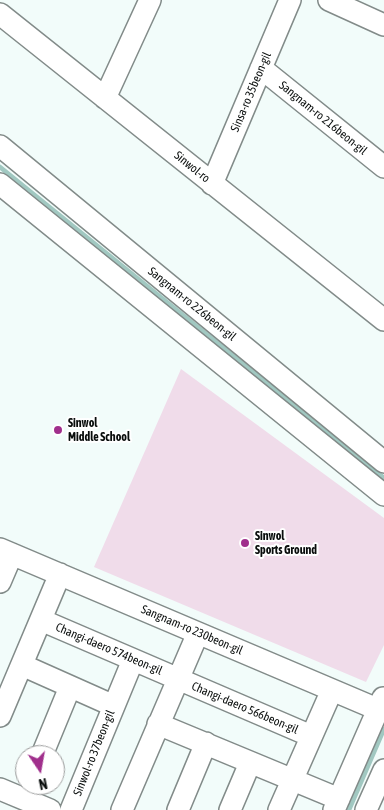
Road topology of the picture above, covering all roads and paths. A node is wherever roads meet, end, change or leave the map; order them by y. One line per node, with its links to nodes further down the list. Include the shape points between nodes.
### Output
1 (150, 0): 7 (street)
2 (290, 0): 6 (street, Sinsa-ro 35beon-gil)
3 (329, 0): 5 (street)
4 (0, 14): 7 (street, Sinwol-ro)
5 (384, 25)
6 (261, 68): 9 (street, Sangnam-ro 216beon-gil); 11 (street, Sinsa-ro 35beon-gil)
7 (104, 98): 11 (street, Sinwol-ro)
8 (0, 146): 13 (street, Sangnam-ro 226beon-gil)
9 (384, 167)
10 (0, 184): 14 (street)
11 (212, 184): 12 (street, Sinwol-ro)
12 (384, 320)
13 (384, 462)
14 (384, 494)
15 (6, 551): 16 (street, Sangnam-ro 230beon-gil); 17 (street)
16 (60, 574): 18 (street); 19 (street, Sangnam-ro 230beon-gil)
17 (0, 582)
18 (40, 620): 20 (street, Changi-daero 574beon-gil); 21 (street)
19 (198, 633): 22 (street, Changi-daero 574beon-gil); 24 (street, Sangnam-ro 230beon-gil)
20 (133, 660): 22 (street, Changi-daero 574beon-gil); 25 (street)
21 (22, 665): 23 (street, Sinwol-ro 37beon-gil); 27 (street)
22 (178, 679): 28 (street, Changi-daero 574beon-gil); 29 (street, Changi-daero 566beon-gil)
23 (70, 687): 25 (street, Sinwol-ro 37beon-gil); 31 (street)
24 (332, 690): 26 (street, Sangnam-ro 230beon-gil); 29 (street, Changi-daero 566beon-gil)
25 (114, 706): 40 (street, Sinwol-ro 37beon-gil)
26 (382, 708): 38 (street)
27 (0, 716)
28 (158, 724): 30 (street); 41 (street, Changi-daero 574beon-gil)
29 (312, 736): 34 (street, Changi-daero 566beon-gil)
30 (206, 743): 32 (street); 42 (street)
31 (46, 745)
32 (250, 763): 34 (street); 43 (street)
33 (384, 770): 45 (street)
34 (292, 780): 38 (street); 44 (street, Changi-daero 566beon-gil)
35 (0, 789): 36 (street)
36 (15, 791)
37 (30, 795): 39 (street)
38 (336, 805)
39 (50, 810)
40 (71, 810)
41 (122, 810)
42 (178, 810)
43 (230, 810)
44 (279, 810)
45 (366, 810)

